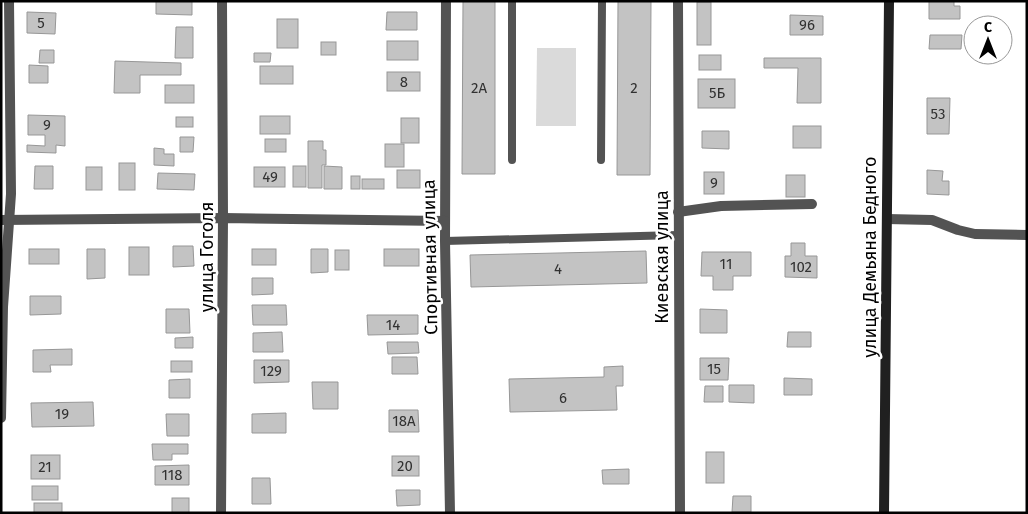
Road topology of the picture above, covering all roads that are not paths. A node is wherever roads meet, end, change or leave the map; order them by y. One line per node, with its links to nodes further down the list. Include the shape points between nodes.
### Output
1 (9, 1): 14 (street, via 11,194)
2 (222, 1): 12 (street, улица Гоголя)
3 (446, 1): 15 (street, Спортивная улица)
4 (512, 1): 8 (lane)
5 (602, 1): 9 (lane)
6 (678, 1): 11 (street, Киевская улица)
7 (889, 1): 13 (main road, улица Демьяна Бедного)
8 (512, 160)
9 (601, 160)
10 (812, 204): 11 (street, via 721,206)
11 (678, 212): 16 (street, Киевская улица)
12 (223, 218): 14 (street); 15 (street); 20 (street, улица Гоголя)
13 (887, 219): 17 (street, via 932,220 975,234); 23 (main road, улица Демьяна Бедного)
14 (5, 220): 19 (street)
15 (445, 221): 18 (street, Спортивная улица)
16 (678, 235): 18 (lane); 22 (street, Киевская улица)
17 (1027, 235)
18 (446, 241): 21 (street, Спортивная улица)
19 (1, 418)
20 (221, 513)
21 (450, 513)
22 (680, 513)
23 (884, 513)

